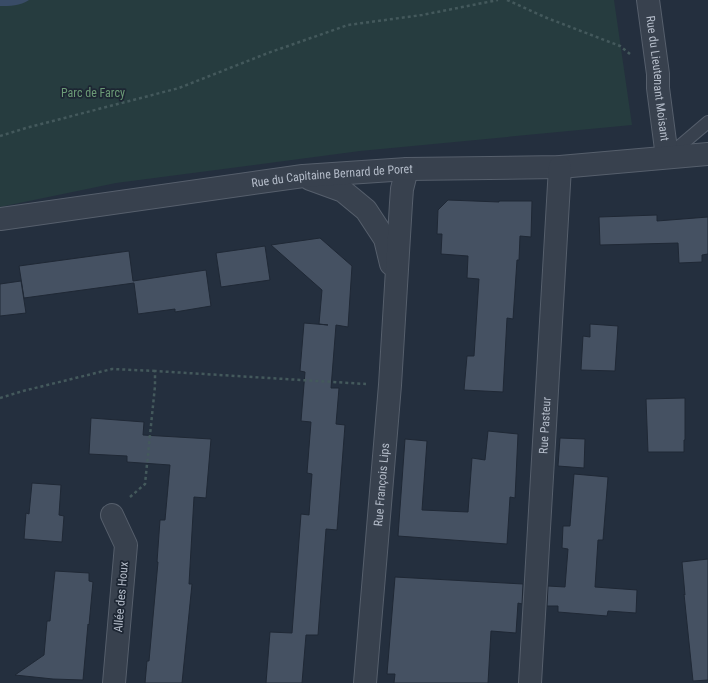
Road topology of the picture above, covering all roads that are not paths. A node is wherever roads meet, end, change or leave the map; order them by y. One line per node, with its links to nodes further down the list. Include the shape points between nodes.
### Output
1 (648, 0): 4 (street, Rue du Lieutenant Moisant)
2 (708, 122): 4 (lane)
3 (708, 154): 4 (street, Rue du Capitaine Bernard de Poret)
4 (667, 157): 5 (street, Rue du Capitaine Bernard de Poret)
5 (560, 167): 6 (street, Rue du Capitaine Bernard de Poret); 13 (street, Rue Pasteur)
6 (407, 169): 7 (street, Rue du Capitaine Bernard de Poret); 9 (street, Rue François Lips, via 402,189)
7 (303, 176): 8 (street, Rue du Capitaine Bernard de Poret); 9 (street, Rue François Lips, via 343,191 366,210 385,239)
8 (0, 219)
9 (396, 287): 12 (street, Rue François Lips)
10 (112, 515): 11 (street, Allée des Houx, via 126,545)
11 (114, 683)
12 (365, 683)
13 (530, 683)

